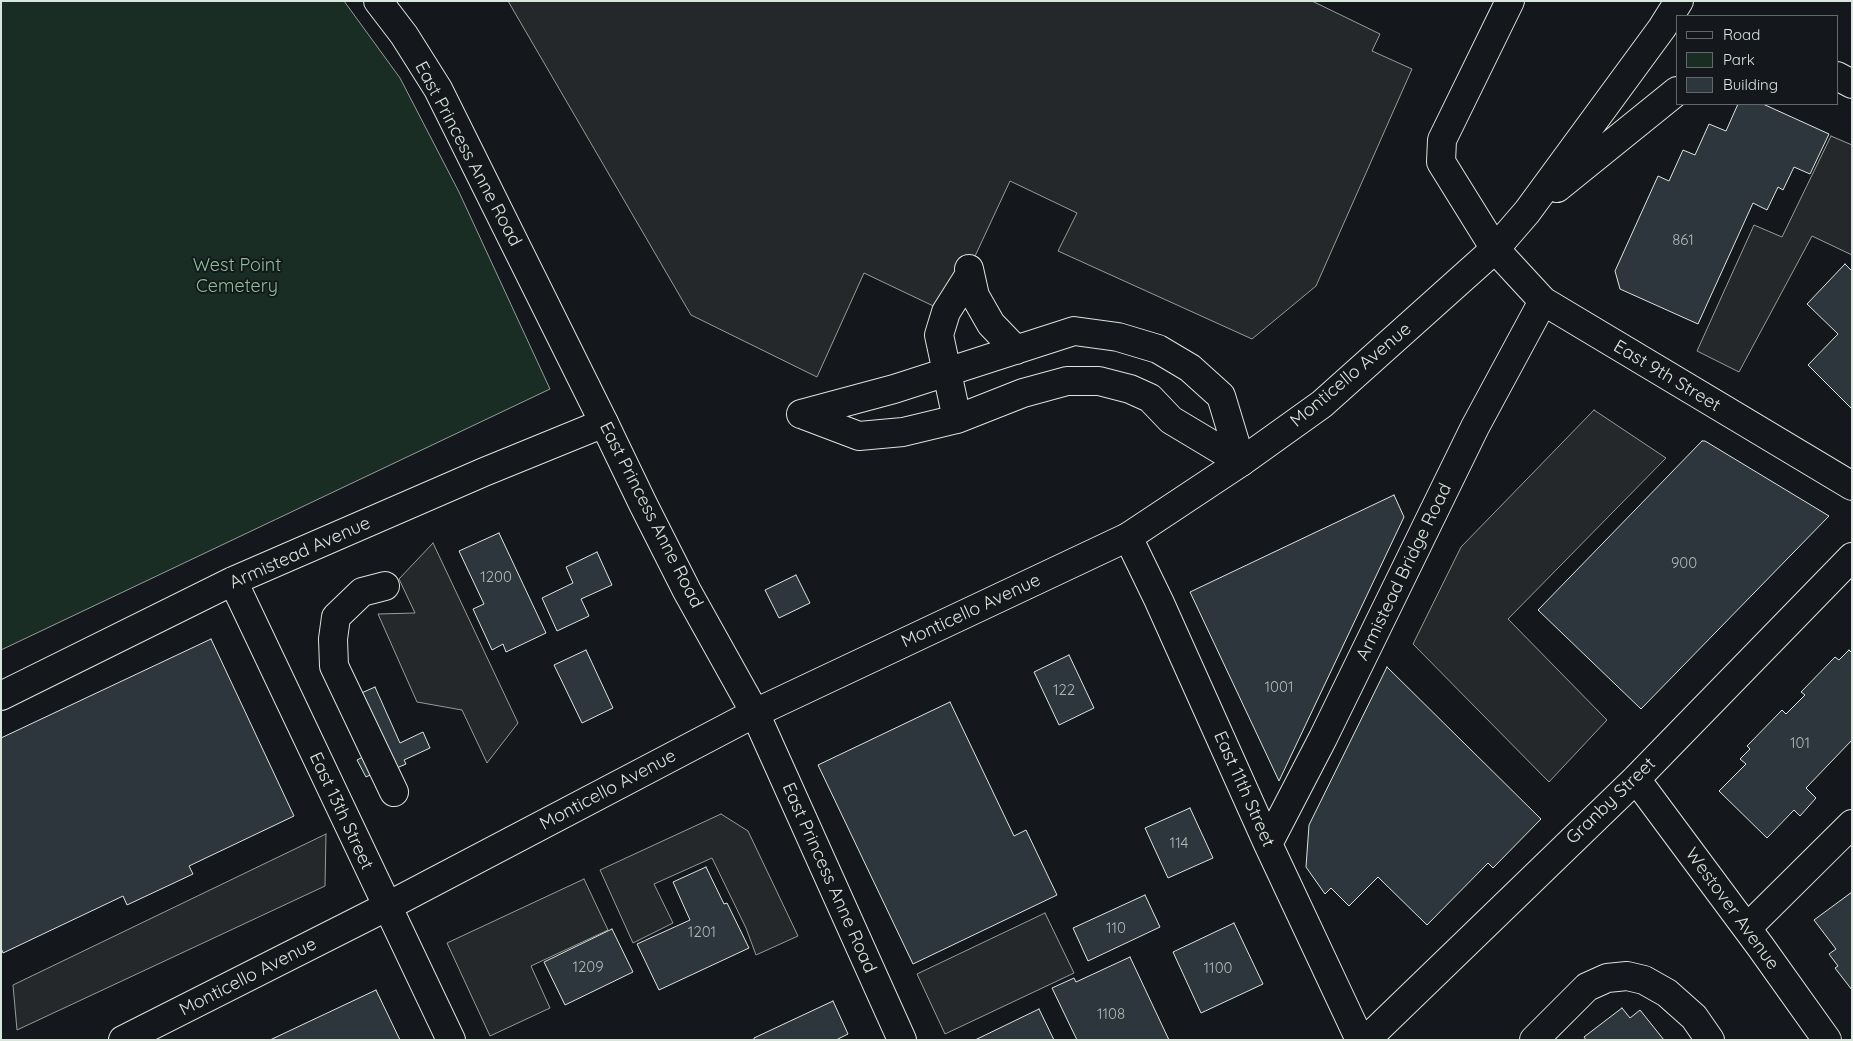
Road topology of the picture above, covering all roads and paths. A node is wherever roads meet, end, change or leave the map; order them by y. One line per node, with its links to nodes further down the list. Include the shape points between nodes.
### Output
1 (378, 1): 13 (street, East Princess Anne Road, via 438,89)
2 (1510, 1): 8 (street, East 9th Street, via 1442,140 1441,162)
3 (1679, 1): 7 (street, Monticello Avenue)
4 (1838, 77): 5 (street)
5 (1852, 84)
6 (1676, 92): 7 (street)
7 (1527, 212): 8 (street, Monticello Avenue)
8 (1495, 249): 9 (street, East 9th Street); 14 (street, Monticello Avenue, via 1322,404)
9 (1543, 301): 15 (street, East 9th Street); 25 (street, Armistead Bridge Road, via 1475,427)
10 (1016, 350): 11 (street); 11 (street, via 991,324 975,296 969,272 946,312 939,335); 14 (street, via 1074,331 1118,337 1158,349 1190,368 1220,396)
11 (948, 372): 12 (street); 12 (street, via 801,414 858,436 903,432)
12 (958, 419): 14 (street, via 1067,381 1099,381 1150,398 1171,420)
13 (604, 423): 18 (street, Armistead Avenue); 21 (street, East Princess Anne Road, via 687,591)
14 (1241, 462): 16 (street, Monticello Avenue)
15 (1852, 486)
16 (1128, 538): 21 (street, Monticello Avenue); 25 (street, East 11th Street)
17 (1852, 557): 22 (street, Granby Street)
18 (233, 581): 20 (street, Armistead Avenue); 26 (street, East 13th Street)
19 (385, 586): 23 (street, via 362,592 336,617 334,666)
20 (1, 696)
21 (755, 713): 26 (street, Monticello Avenue); 30 (street, East Princess Anne Road)
22 (1636, 779): 27 (street, Westover Avenue); 32 (street, Granby Street)
23 (394, 792)
24 (1852, 824): 27 (street)
25 (1268, 844): 31 (street, East 11th Street)
26 (386, 907): 28 (street, Monticello Avenue); 29 (street, East 13th Street)
27 (1746, 928): 35 (street, Westover Avenue)
28 (123, 1040)
29 (451, 1040)
30 (902, 1040)
31 (1360, 1040)
32 (1366, 1040)
33 (1534, 1040): 34 (street, via 1587,987 1607,978 1627,976 1644,980 1666,993 1694,1017)
34 (1710, 1040)
35 (1827, 1040)

